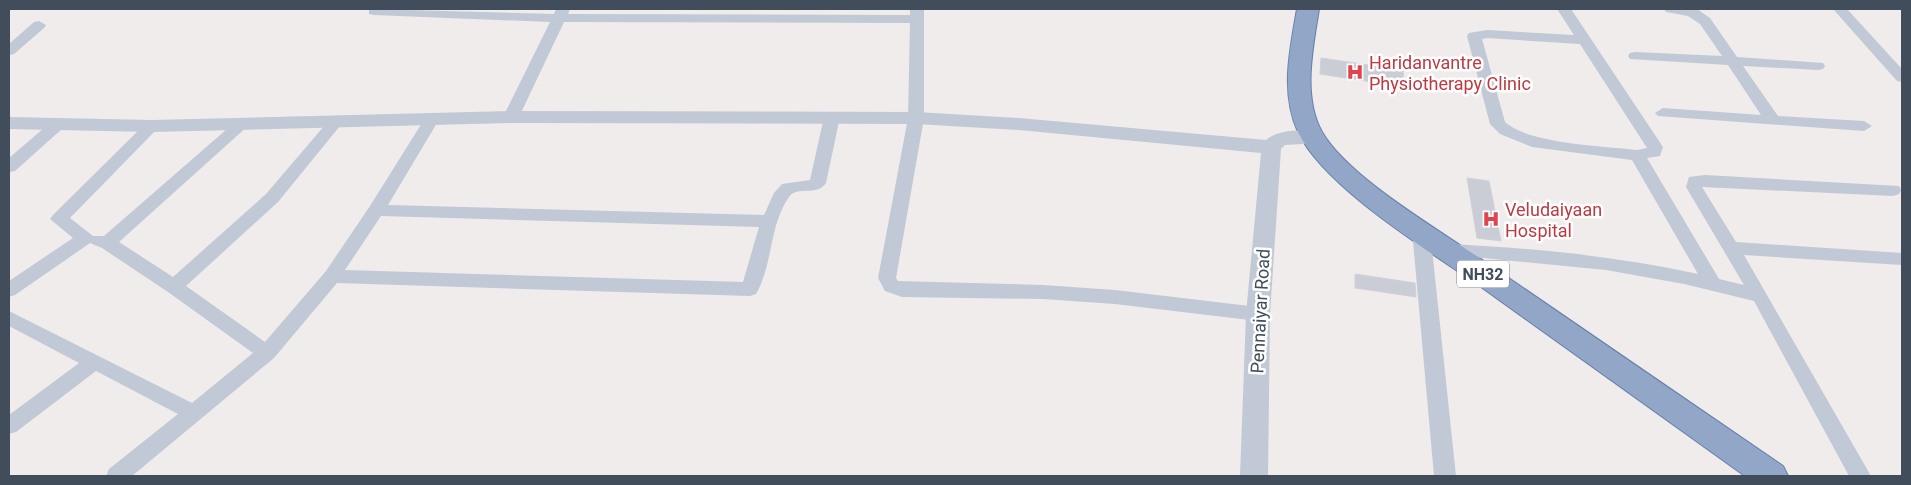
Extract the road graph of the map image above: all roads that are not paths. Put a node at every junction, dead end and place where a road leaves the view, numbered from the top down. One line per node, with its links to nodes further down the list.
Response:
1 (1308, 9): 27 (highway)
2 (1564, 9): 9 (street)
3 (1671, 9): 12 (street)
4 (1840, 9): 14 (street)
5 (374, 11): 6 (street)
6 (560, 13): 7 (street); 17 (street)
7 (916, 14): 19 (street)
8 (39, 25): 10 (street)
9 (1585, 40): 29 (street); 29 (street)
10 (9, 51)
11 (1635, 56): 12 (street)
12 (1733, 62): 13 (street); 20 (street)
13 (1818, 66)
14 (1902, 78)
15 (1663, 113): 20 (street)
16 (832, 116): 17 (street); 19 (street); 33 (street)
17 (511, 117): 18 (street)
18 (432, 118): 21 (street); 32 (street)
19 (916, 118): 28 (street); 45 (street)
20 (1773, 120): 26 (street)
21 (336, 121): 24 (street); 42 (street)
22 (9, 123): 23 (street)
23 (58, 125): 25 (street); 30 (street)
24 (241, 125): 25 (street); 36 (street)
25 (152, 126): 35 (street)
26 (1864, 126)
27 (1308, 127): 28 (street); 34 (highway, NH32)
28 (1275, 143): 45 (street, Pennaiyar Road)
29 (1637, 155): 41 (street)
30 (9, 167)
31 (1893, 190): 37 (street)
32 (376, 210): 33 (street); 40 (street)
33 (769, 221): 40 (street)
34 (1421, 230): 38 (highway, NH32); 53 (street)
35 (85, 238): 36 (street); 43 (street)
36 (107, 243): 42 (street)
37 (1732, 248): 39 (street); 44 (street)
38 (1450, 250): 41 (street); 54 (highway, NH32)
39 (1902, 259)
40 (332, 276): 47 (street)
41 (1712, 282): 44 (street)
42 (174, 287): 47 (street)
43 (9, 290)
44 (1760, 296): 55 (street)
45 (1258, 314): 52 (street, Pennaiyar Road)
46 (9, 318): 48 (street)
47 (267, 353): 49 (street)
48 (94, 362): 49 (street); 50 (street)
49 (194, 412): 51 (street)
50 (9, 426)
51 (117, 476)
52 (1254, 476)
53 (1445, 476)
54 (1771, 476)
55 (1860, 476)

